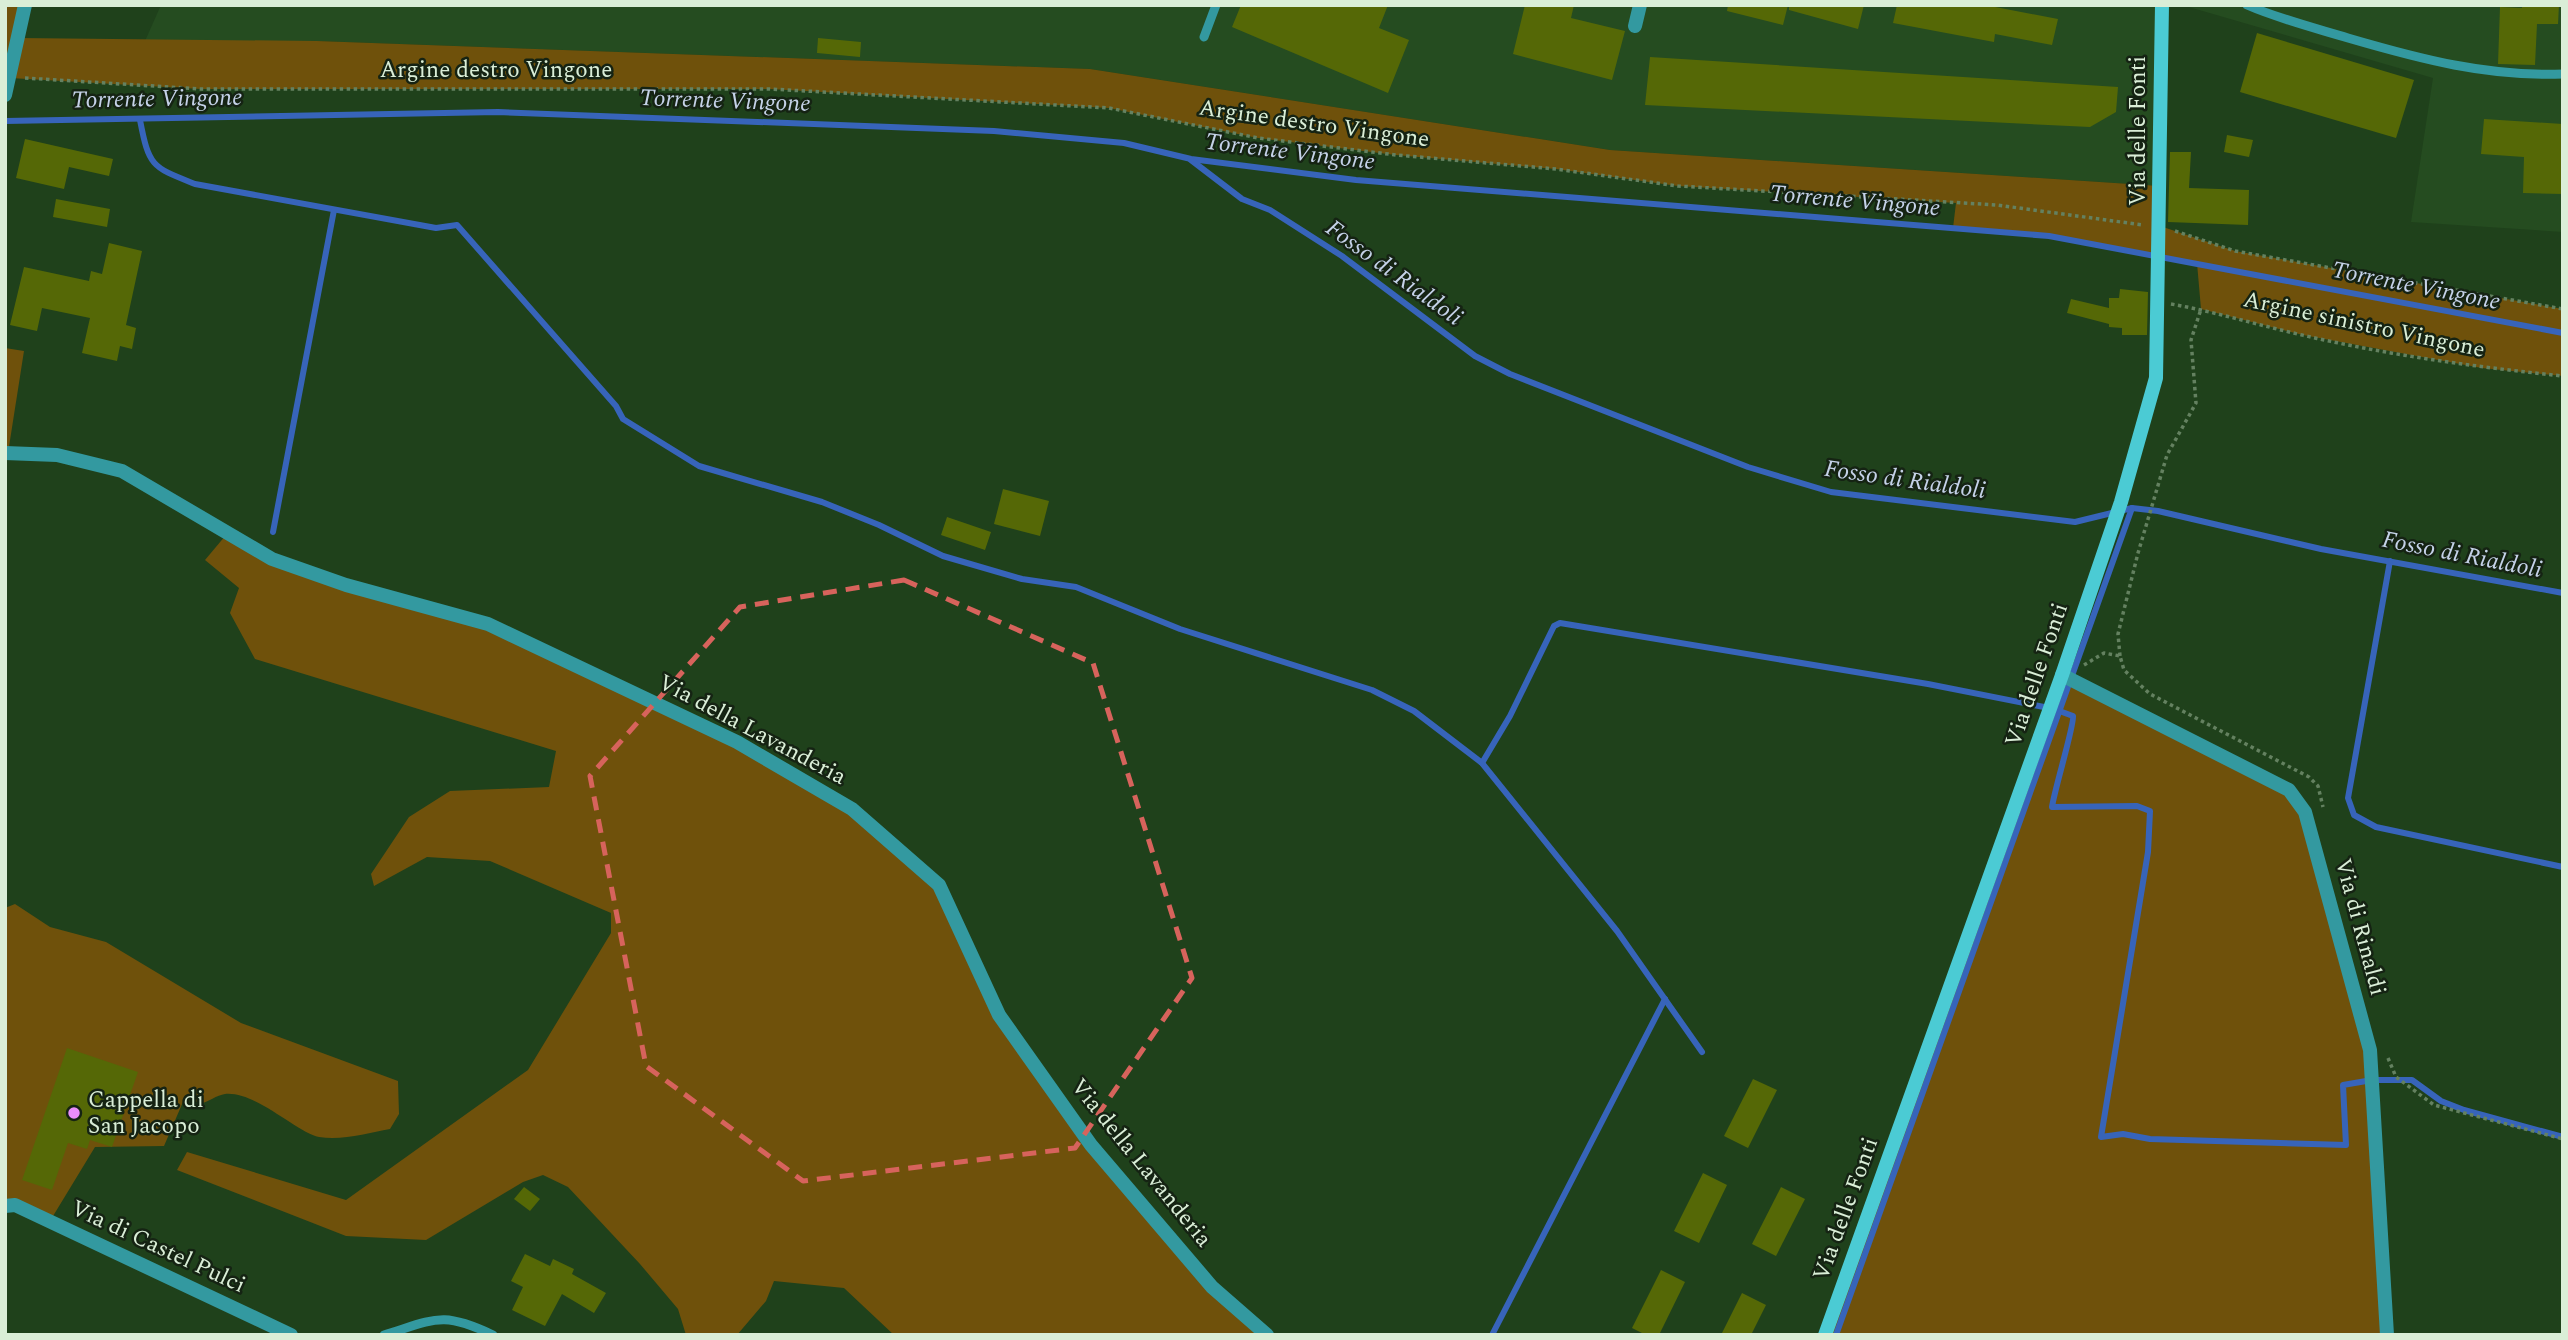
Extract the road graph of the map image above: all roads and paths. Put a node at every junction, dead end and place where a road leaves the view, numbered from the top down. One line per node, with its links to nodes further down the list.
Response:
1 (24, 5): 9 (street)
2 (1216, 5): 7 (lane)
3 (1640, 5): 6 (street)
4 (2162, 5): 10 (street, Via delle Fonti)
5 (2247, 5): 8 (lane)
6 (1635, 26)
7 (1204, 37)
8 (2563, 74)
9 (7, 87): 10 (path, Argine destro Vingone)
10 (2160, 231): 11 (street, Via delle Fonti); 13 (path, Argine destro Vingone)
11 (2159, 302): 12 (path, Argine sinistro Vingone); 17 (street, Via delle Fonti)
12 (2200, 309): 14 (path, Argine sinistro Vingone); 16 (path)
13 (2563, 309)
14 (2563, 376)
15 (5, 453): 22 (street, Via della Lavanderia)
16 (2120, 656)
17 (2062, 675): 23 (street, Via delle Fonti); 24 (street, Via di Rinaldi)
18 (5, 1206): 19 (street, Via di Castel Pulci)
19 (291, 1335)
20 (384, 1335): 21 (lane)
21 (493, 1335)
22 (1266, 1335)
23 (1825, 1335)
24 (2387, 1335)

